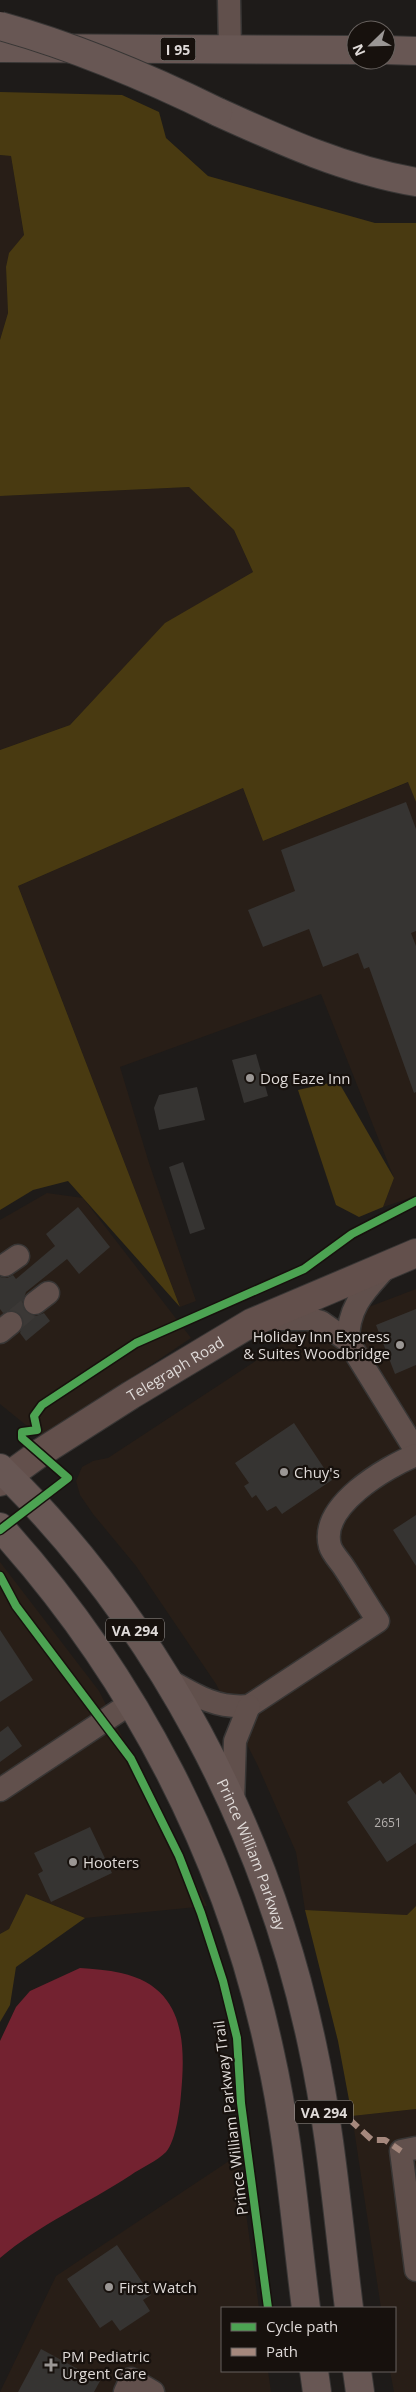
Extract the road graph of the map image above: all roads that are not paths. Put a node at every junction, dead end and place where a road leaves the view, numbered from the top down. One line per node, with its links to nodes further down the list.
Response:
1 (229, 0): 4 (lane)
2 (0, 26): 8 (highway, bridge)
3 (0, 48): 4 (highway, I 95)
4 (230, 49): 5 (highway, I 95)
5 (346, 50)
6 (396, 50): 7 (highway)
7 (416, 51)
8 (416, 182)
9 (416, 1253): 10 (main road, Telegraph Road)
10 (389, 1264): 11 (main road, Telegraph Road); 12 (lane)
11 (258, 1320): 12 (lane); 14 (main road, Telegraph Road)
12 (348, 1341): 13 (lane)
13 (416, 1453): 18 (lane)
14 (3, 1475): 16 (highway, Prince William Parkway / VA 294)
15 (0, 1527): 17 (highway, VA 294)
16 (167, 1679): 18 (lane); 20 (highway, Prince William Parkway / VA 294)
17 (132, 1703): 19 (lane); 23 (highway, VA 294)
18 (249, 1706): 20 (lane)
19 (0, 1790)
20 (233, 1803): 24 (highway, Prince William Parkway / VA 294)
21 (416, 2148): 22 (lane)
22 (416, 2270)
23 (306, 2307)
24 (349, 2307)
25 (314, 2372): 29 (highway)
26 (357, 2372): 30 (highway)
27 (125, 2392): 28 (lane)
28 (153, 2392)
29 (317, 2392)
30 (360, 2392)

